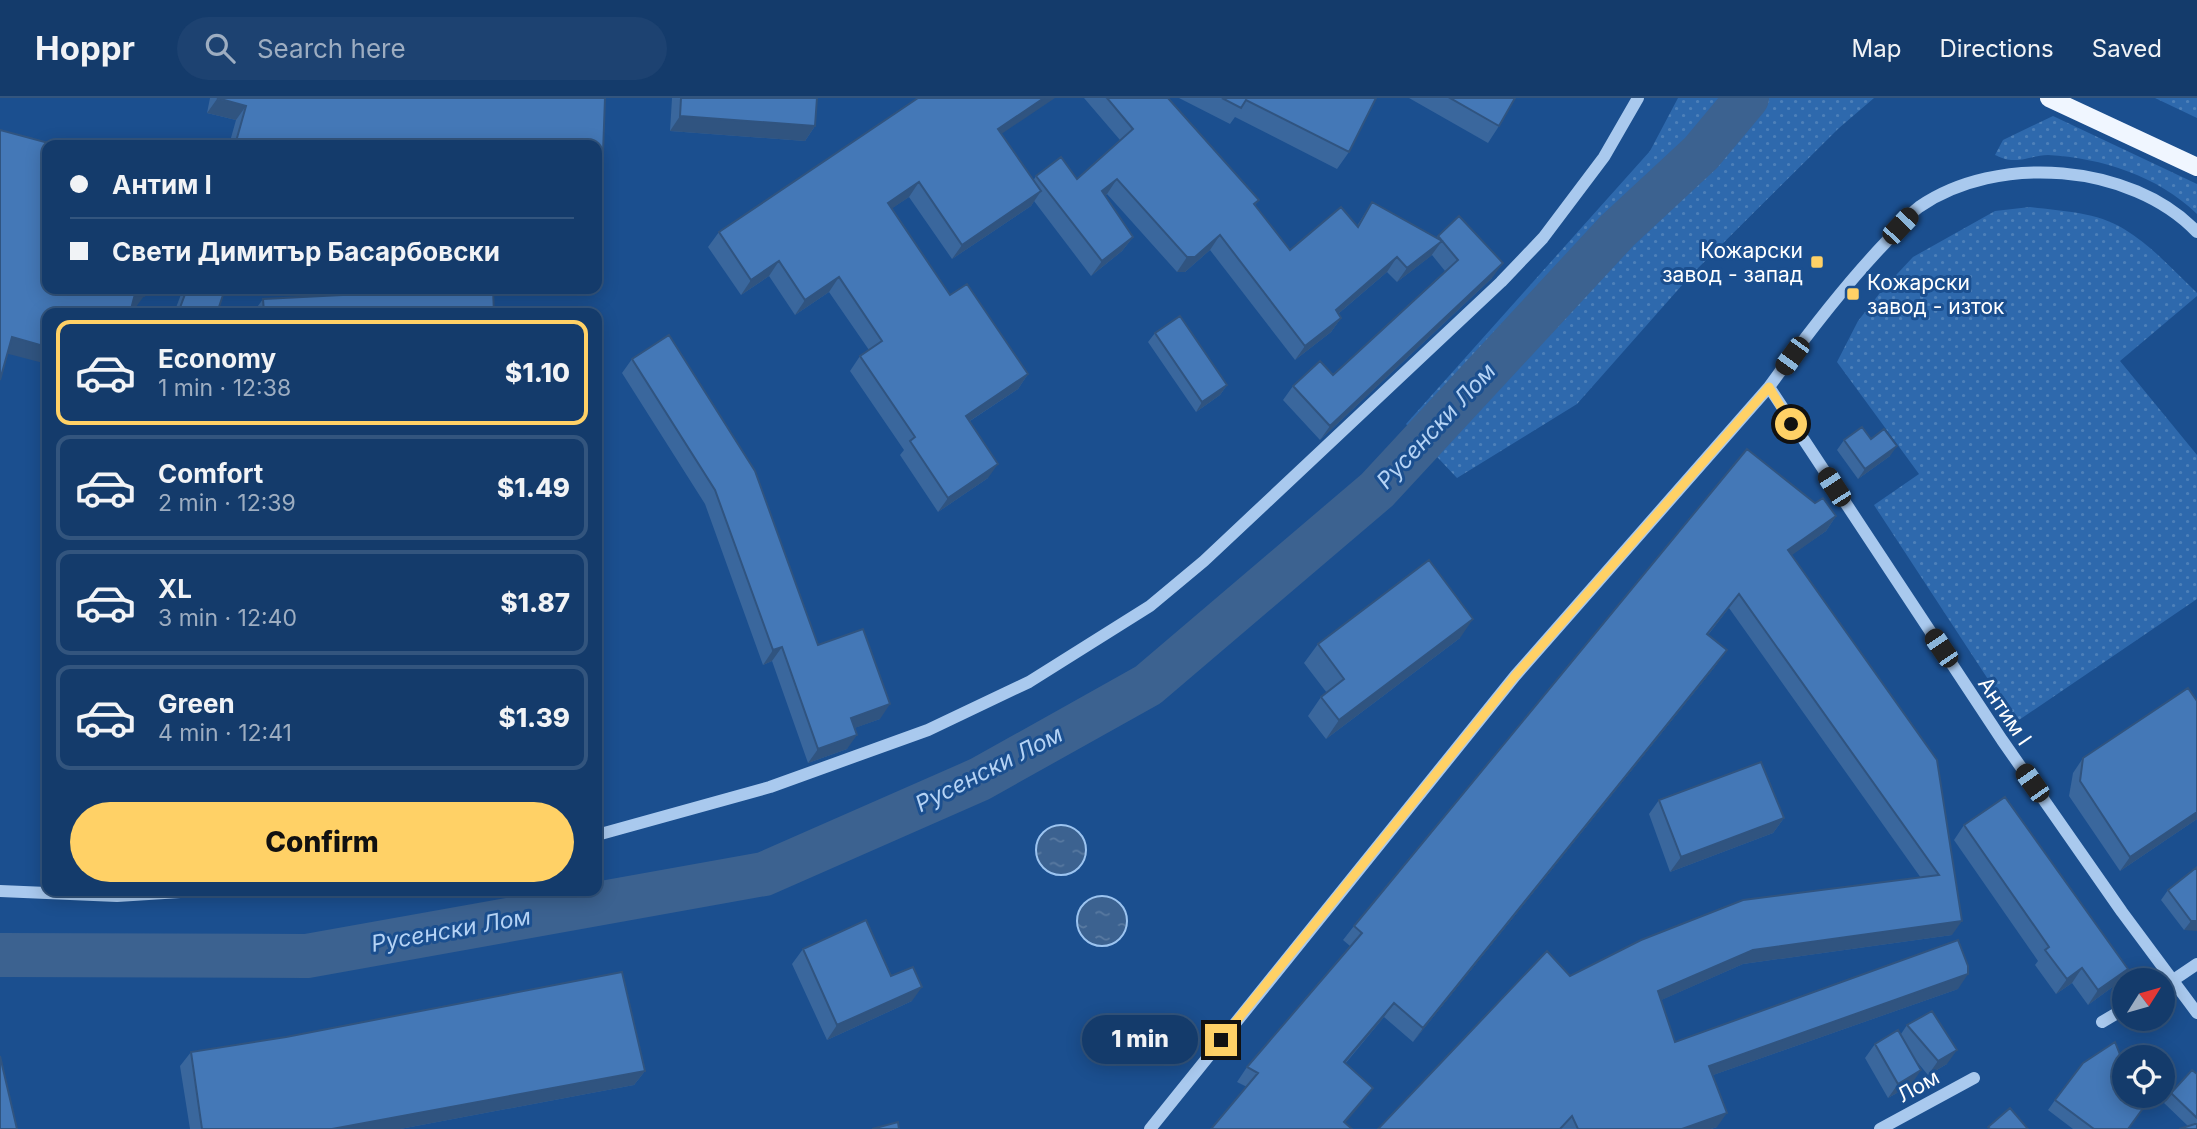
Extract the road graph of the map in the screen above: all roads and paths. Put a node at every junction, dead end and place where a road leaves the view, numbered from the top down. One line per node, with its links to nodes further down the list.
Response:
1 (1638, 98): 6 (street)
2 (2049, 98): 3 (main road)
3 (2197, 167)
4 (2197, 232): 5 (street)
5 (1769, 387): 10 (street, Антим I); 17 (street)
6 (602, 834)
7 (0, 891): 8 (street)
8 (42, 893)
9 (2197, 964): 11 (street)
10 (2158, 968)
11 (2175, 979)
12 (2175, 991): 13 (street, Антим I)
13 (2197, 1013)
14 (2112, 1016): 15 (street)
15 (2102, 1022)
16 (1974, 1078): 18 (street, Лом)
17 (1150, 1129)
18 (1880, 1129)

